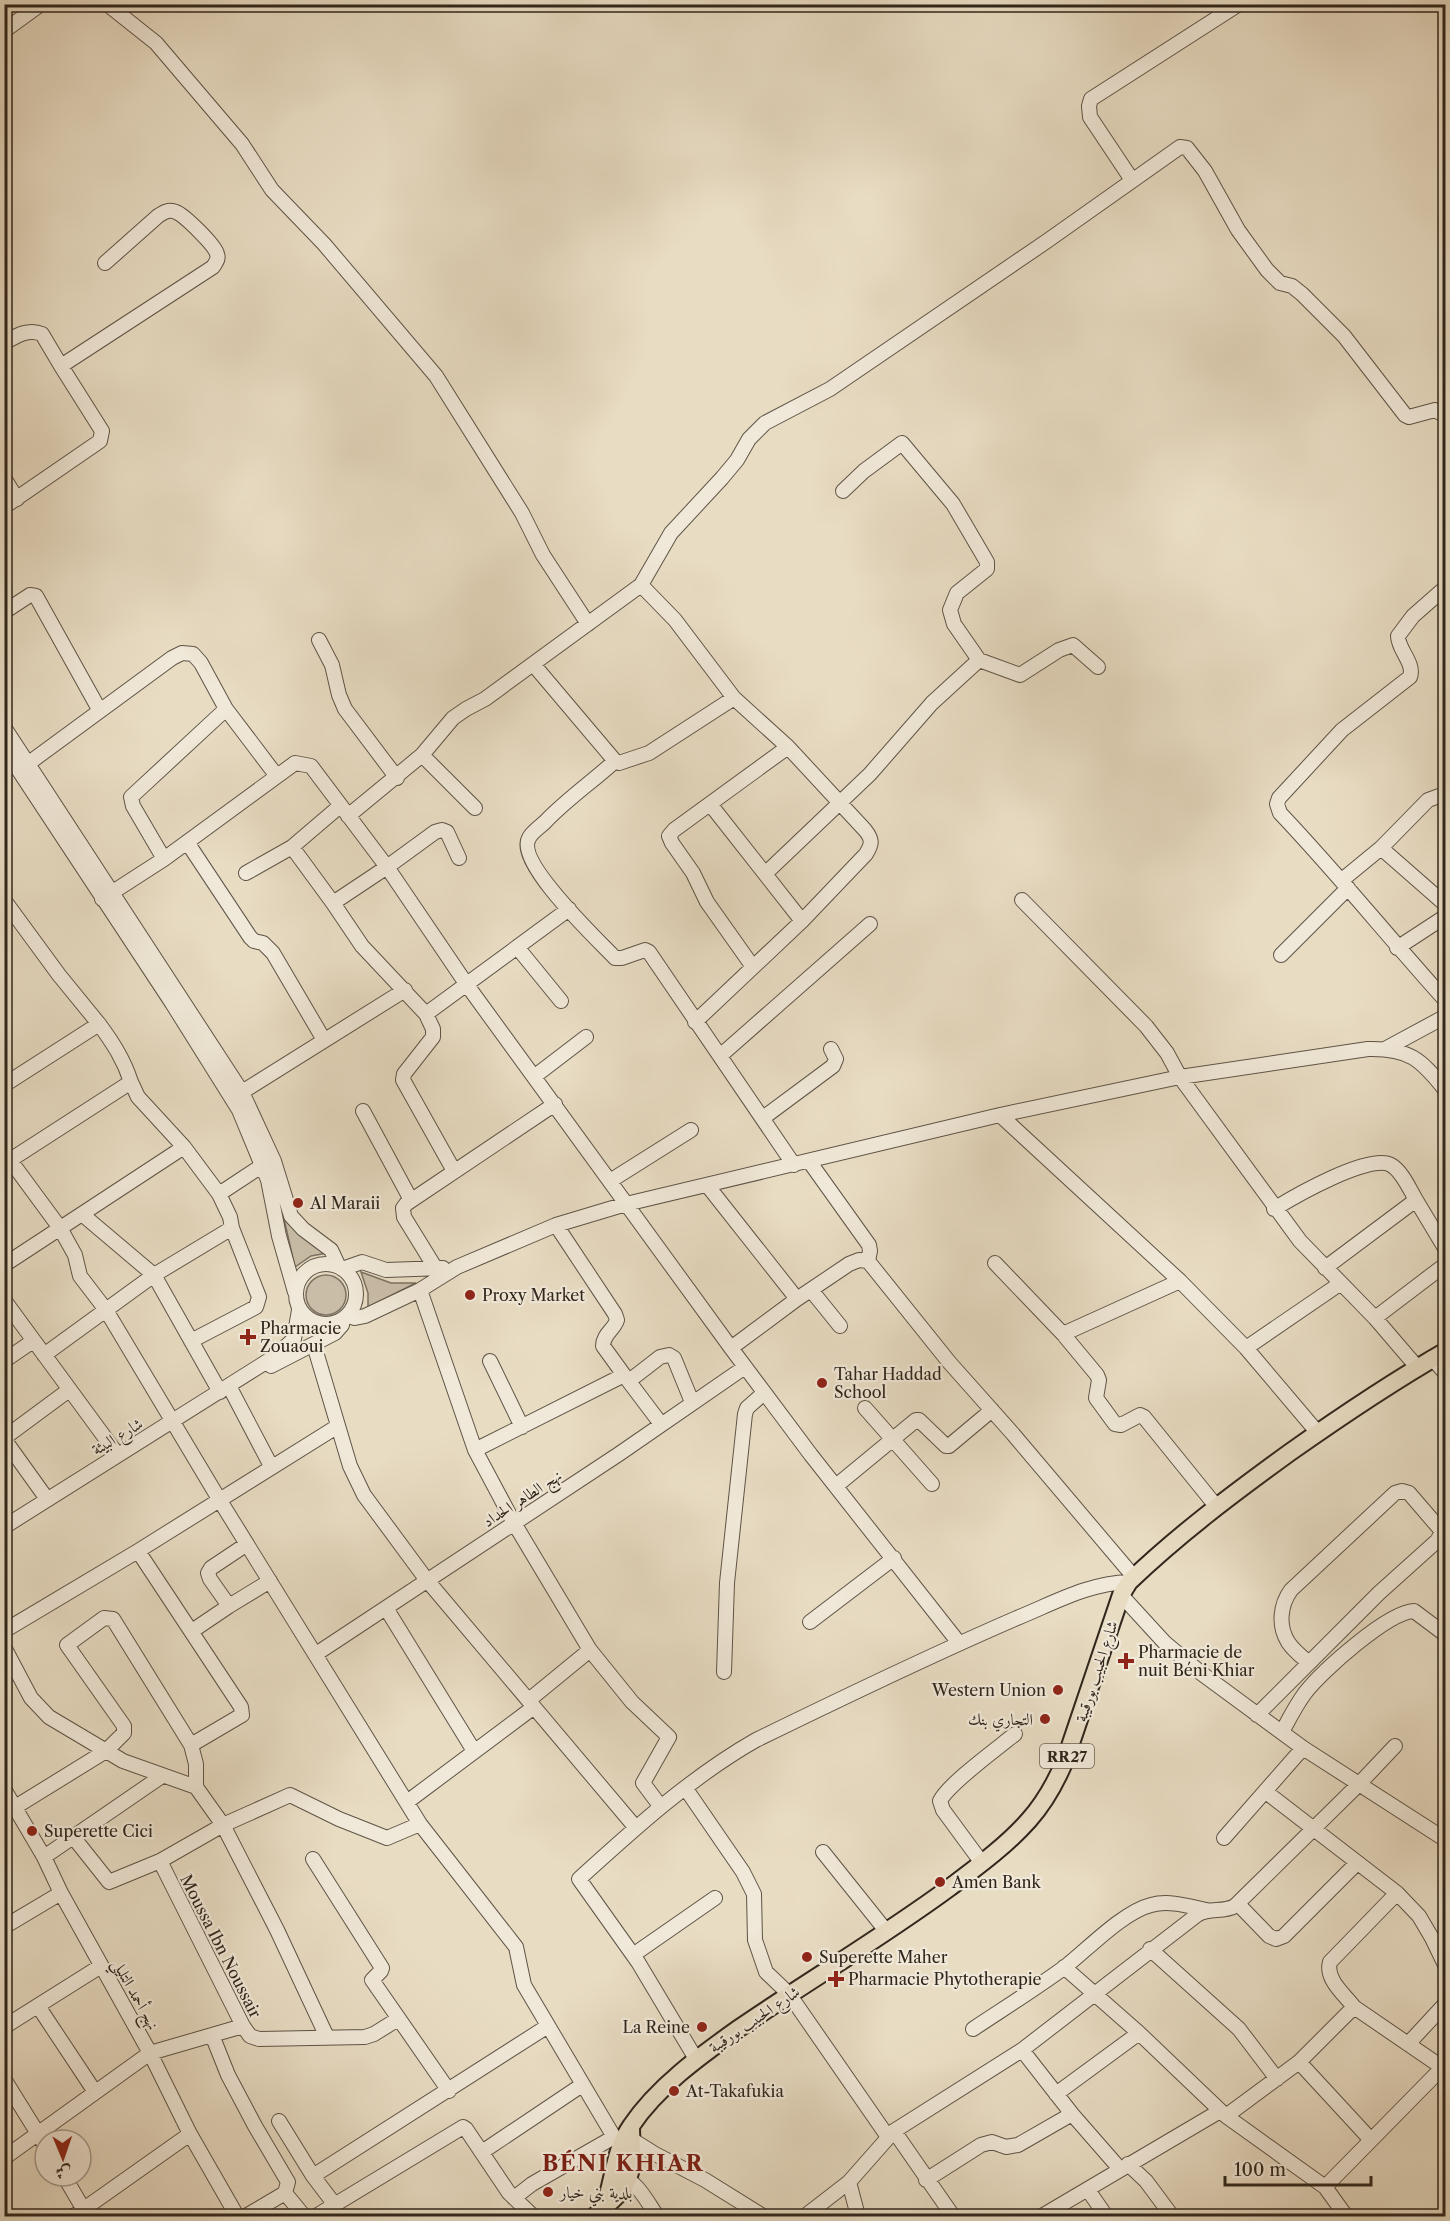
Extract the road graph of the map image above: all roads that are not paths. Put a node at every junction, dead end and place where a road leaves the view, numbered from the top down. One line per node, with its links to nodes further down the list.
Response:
1 (41, 4): 4 (street)
2 (107, 4): 17 (street)
3 (1239, 4): 5 (street)
4 (4, 29)
5 (1132, 180): 9 (street); 14 (street)
6 (105, 263): 8 (street)
7 (4, 343): 8 (street)
8 (61, 366): 12 (street)
9 (1446, 416)
10 (4, 478): 12 (street)
11 (843, 491): 19 (street)
12 (17, 499): 13 (street)
13 (4, 507)
14 (641, 585): 17 (street); 22 (street)
15 (1446, 587): 47 (street)
16 (4, 612): 24 (street)
17 (588, 624): 20 (street)
18 (319, 640): 32 (street)
19 (979, 660): 21 (street); 35 (street)
20 (533, 663): 28 (street); 29 (street)
21 (1098, 667)
22 (734, 698): 26 (street); 29 (street)
23 (226, 709): 24 (street); 31 (street); 43 (street)
24 (100, 711): 30 (street)
25 (4, 727): 30 (street)
26 (788, 747): 35 (street); 36 (street)
27 (4, 748): 48 (street)
28 (422, 755): 32 (street); 37 (street)
29 (615, 762): 54 (street)
30 (28, 763): 48 (street)
31 (276, 775): 38 (street); 39 (street)
32 (397, 778): 38 (street)
33 (1446, 787): 34 (street)
34 (1440, 798): 41 (street)
35 (840, 803): 46 (street); 56 (street)
36 (710, 804): 46 (street); 61 (street)
37 (475, 807)
38 (344, 811): 40 (street); 44 (street)
39 (187, 842): 43 (street); 71 (street)
40 (292, 847): 45 (street); 51 (street)
41 (1381, 848): 47 (street); 52 (street)
42 (459, 858): 44 (street)
43 (164, 859): 48 (street)
44 (387, 867): 51 (street); 62 (street)
45 (246, 873)
46 (766, 873): 56 (street)
47 (1345, 884): 59 (street); 60 (street)
48 (108, 895): 53 (street)
49 (4, 900): 69 (street)
50 (1022, 900): 76 (street)
51 (333, 903): 63 (street)
52 (1446, 905)
53 (117, 909): 80 (street); 89 (street)
54 (568, 909): 58 (street); 68 (street)
55 (1446, 916): 59 (street)
56 (802, 921): 61 (street)
57 (870, 924): 74 (street)
58 (518, 947): 62 (street); 65 (street)
59 (1397, 948): 64 (street)
60 (1281, 955)
61 (753, 967): 68 (street)
62 (467, 985): 66 (street); 75 (street)
63 (405, 990): 66 (street); 71 (street)
64 (1446, 1001)
65 (561, 1002)
66 (426, 1014): 91 (street)
67 (1446, 1016): 73 (street)
68 (695, 1022): 74 (street)
69 (99, 1024): 77 (street); 78 (street)
70 (586, 1037): 75 (street)
71 (324, 1040): 80 (street)
72 (831, 1049): 84 (street)
73 (1385, 1049): 76 (street); 79 (street)
74 (720, 1056): 84 (street)
75 (535, 1076): 81 (street)
76 (1180, 1077): 83 (street); 98 (street)
77 (131, 1082): 86 (street); 87 (street)
78 (4, 1085)
79 (1446, 1091)
80 (242, 1092): 109 (street)
81 (555, 1104): 91 (street); 92 (street)
82 (363, 1111): 95 (street)
83 (1000, 1114): 88 (street); 113 (street)
84 (763, 1119): 90 (street)
85 (691, 1131): 92 (street)
86 (184, 1147): 94 (street); 99 (street)
87 (6, 1159): 101 (street)
88 (809, 1161): 90 (street); 104 (street)
89 (263, 1165): 94 (street); 117 (street)
90 (794, 1165): 93 (street)
91 (454, 1171): 95 (street)
92 (610, 1181): 97 (street)
93 (707, 1185): 97 (street); 118 (street)
94 (219, 1194): 102 (street)
95 (411, 1200): 111 (street)
96 (1416, 1200): 98 (street); 103 (street); 110 (street)
97 (626, 1204): 100 (street); 129 (street)
98 (1274, 1209): 110 (street)
99 (83, 1215): 101 (street); 112 (street)
100 (556, 1225): 108 (street); 139 (street)
101 (60, 1228): 107 (street); 120 (street)
102 (232, 1228): 112 (street); 127 (street)
103 (1446, 1250)
104 (868, 1262): 116 (street); 145 (street)
105 (995, 1263): 125 (street)
106 (1446, 1264): 123 (street)
107 (4, 1265)
108 (457, 1267): 111 (street); 115 (street)
109 (340, 1268): 111 (street); 117 (street); 122 (street)
110 (1325, 1268): 114 (street)
111 (436, 1269)
112 (153, 1275): 120 (street); 127 (street)
113 (1180, 1281): 125 (street); 130 (street)
114 (1341, 1283): 123 (street); 130 (street)
115 (420, 1290): 122 (street); 153 (street)
116 (811, 1290): 118 (street); 124 (street)
117 (295, 1292): 121 (street)
118 (797, 1299): 129 (street)
119 (4, 1300): 126 (street)
120 (106, 1310): 132 (street); 146 (street)
121 (299, 1310): 122 (street); 137 (street)
122 (345, 1318): 128 (street)
123 (1375, 1318): 136 (street)
124 (840, 1326)
125 (1063, 1335): 160 (street)
126 (33, 1341): 132 (street); 133 (street)
127 (191, 1341): 140 (street)
128 (314, 1345): 137 (street); 148 (street)
129 (731, 1348): 135 (street)
130 (1246, 1348): 150 (street)
131 (1439, 1354): 136 (main road); 138 (street)
132 (44, 1355): 141 (street)
133 (4, 1361)
134 (490, 1361): 149 (street)
135 (745, 1367): 142 (street); 143 (street, نهج الطاهر الحداد)
136 (1417, 1367): 150 (main road)
137 (246, 1374): 140 (street, شارع البيئة)
138 (1446, 1374)
139 (627, 1378): 143 (street); 147 (street); 149 (street)
140 (224, 1389): 146 (street, شارع البيئة); 155 (street)
141 (69, 1390): 151 (street); 154 (street)
142 (764, 1393): 157 (street); 180 (street)
143 (692, 1402): 147 (street, نهج الطاهر الحداد)
144 (865, 1408): 152 (street)
145 (992, 1410): 152 (street); 168 (street)
146 (173, 1421): 154 (street, شارع البيئة); 159 (street)
147 (661, 1424): 161 (street, نهج الطاهر الحداد)
148 (338, 1426): 155 (street); 166 (street)
149 (522, 1427): 153 (street)
150 (1318, 1432): 160 (main road)
151 (4, 1439): 158 (street)
152 (892, 1440): 156 (street); 157 (street)
153 (476, 1450): 161 (street)
154 (117, 1455): 158 (street, شارع البيئة)
155 (272, 1466): 159 (street)
156 (932, 1484)
157 (836, 1486): 165 (street)
158 (47, 1498): 162 (street, شارع البيئة)
159 (219, 1499): 163 (street); 164 (street)
160 (1216, 1506): 168 (main road)
161 (514, 1523): 166 (street, نهج الطاهر الحداد); 177 (street)
162 (4, 1527)
163 (247, 1544): 167 (street); 169 (street)
164 (138, 1551): 172 (street); 173 (street)
165 (894, 1558): 171 (street); 175 (street)
166 (426, 1579): 170 (street, نهج الطاهر الحداد); 181 (street)
167 (270, 1581): 169 (street); 178 (street)
168 (1128, 1585): 175 (street); 182 (street); 210 (main road, شارع الحبيب بورقيبة / RR27)
169 (229, 1606): 173 (street)
170 (386, 1608): 178 (street, نهج الطاهر الحداد); 189 (street)
171 (810, 1622)
172 (4, 1631)
173 (192, 1631): 185 (street)
174 (1446, 1635): 183 (street)
175 (959, 1643): 194 (street)
176 (4, 1647): 188 (street)
177 (590, 1650): 181 (street); 197 (street)
178 (316, 1654): 196 (street)
179 (1309, 1663): 179 (street); 182 (street)
180 (724, 1672)
181 (532, 1703): 189 (street); 202 (street)
182 (1257, 1714): 183 (street)
183 (1281, 1732): 187 (street)
184 (1015, 1734): 210 (street)
185 (191, 1745): 188 (street); 192 (street)
186 (1395, 1746): 191 (street)
187 (1302, 1748): 191 (street); 195 (street)
188 (106, 1751): 190 (street); 198 (street)
189 (474, 1751): 196 (street)
190 (162, 1776): 192 (street); 203 (street)
191 (1360, 1783): 201 (street); 205 (street)
192 (196, 1787): 200 (street)
193 (4, 1789): 198 (street, نهج أحمد التليلي)
194 (686, 1789): 197 (street); 224 (street)
195 (1266, 1792): 201 (street); 204 (street)
196 (407, 1803): 199 (street)
197 (661, 1807): 202 (street)
198 (10, 1811): 207 (street, نهج أحمد التليلي)
199 (420, 1824): 200 (street); 231 (street)
200 (223, 1825): 209 (street); 236 (street)
201 (1314, 1827): 211 (street); 215 (street)
202 (636, 1828): 220 (street)
203 (74, 1838): 207 (street); 209 (street)
204 (1224, 1838)
205 (1446, 1840)
206 (823, 1852): 218 (street)
207 (44, 1857): 212 (street, نهج أحمد التليلي)
208 (313, 1860): 229 (street)
209 (160, 1861): 230 (street, Moussa Ibn Noussair)
210 (982, 1863): 218 (main road, شارع الحبيب بورقيبة / RR27)
211 (1357, 1863): 213 (street); 215 (street)
212 (61, 1893): 217 (street); 221 (street, نهج أحمد التليلي)
213 (1397, 1893): 223 (street); 228 (street)
214 (715, 1898): 220 (street)
215 (1238, 1904): 216 (street)
216 (1206, 1910): 219 (street); 222 (street)
217 (4, 1927)
218 (887, 1932): 224 (main road, شارع الحبيب بورقيبة / RR27)
219 (1150, 1949): 225 (street); 244 (street)
220 (633, 1955): 240 (street)
221 (101, 1966): 227 (street); 239 (street, نهج أحمد التليلي)
222 (1064, 1967): 225 (street); 233 (street)
223 (1446, 1967)
224 (789, 1994): 240 (main road, شارع الحبيب بورقيبة / RR27); 256 (street)
225 (1093, 1994): 234 (street); 238 (street)
226 (1446, 2003): 237 (street)
227 (38, 2006): 232 (street); 247 (street)
228 (1354, 2007): 237 (street); 241 (street)
229 (398, 2019): 236 (street, Moussa Ibn Noussair); 246 (street)
230 (243, 2026): 235 (street); 236 (street, Moussa Ibn Noussair)
231 (548, 2026): 245 (street); 246 (street)
232 (4, 2027)
233 (972, 2029)
234 (1139, 2033): 248 (street); 251 (street)
235 (213, 2035): 239 (street); 270 (street)
236 (327, 2037)
237 (1408, 2044): 242 (street)
238 (1022, 2050): 248 (street); 256 (street)
239 (150, 2053): 247 (street); 255 (street, نهج أحمد التليلي)
240 (696, 2059): 257 (main road, شارع الحبيب بورقيبة / RR27)
241 (1299, 2062): 244 (street); 258 (street)
242 (1444, 2069): 258 (street)
243 (4, 2079): 249 (street)
244 (1277, 2079): 251 (street)
245 (582, 2085): 257 (street); 260 (street)
246 (449, 2091): 263 (street)
247 (95, 2092): 254 (street)
248 (1056, 2094): 250 (street)
249 (9, 2095): 253 (street)
250 (1072, 2114): 262 (street); 265 (street)
251 (1223, 2114): 262 (street); 267 (street)
252 (279, 2121): 263 (street)
253 (34, 2128)
254 (54, 2128)
255 (190, 2134): 274 (street); 275 (street, نهج أحمد التليلي)
256 (891, 2134): 265 (street); 266 (street)
257 (626, 2139): 264 (main road); 271 (street); 281 (street)
258 (1371, 2140): 267 (street)
259 (33, 2144): 261 (street)
260 (482, 2152): 271 (street); 272 (street)
261 (4, 2158)
262 (1124, 2167): 269 (street); 287 (street)
263 (313, 2176): 272 (street)
264 (621, 2176): 273 (main road); 280 (street)
265 (926, 2180): 284 (street)
266 (849, 2182): 282 (street); 283 (street)
267 (1325, 2187): 288 (street)
268 (69, 2188): 274 (street)
269 (1088, 2190): 285 (street); 286 (street)
270 (285, 2193): 276 (street); 277 (street)
271 (514, 2198): 279 (street)
272 (335, 2205): 278 (street)
273 (599, 2212)
274 (79, 2213)
275 (237, 2217)
276 (246, 2217)
277 (304, 2217)
278 (316, 2217)
279 (533, 2217)
280 (657, 2217)
281 (763, 2217)
282 (805, 2217)
283 (858, 2217)
284 (953, 2217)
285 (1042, 2217)
286 (1106, 2217)
287 (1172, 2217)
288 (1346, 2217)

